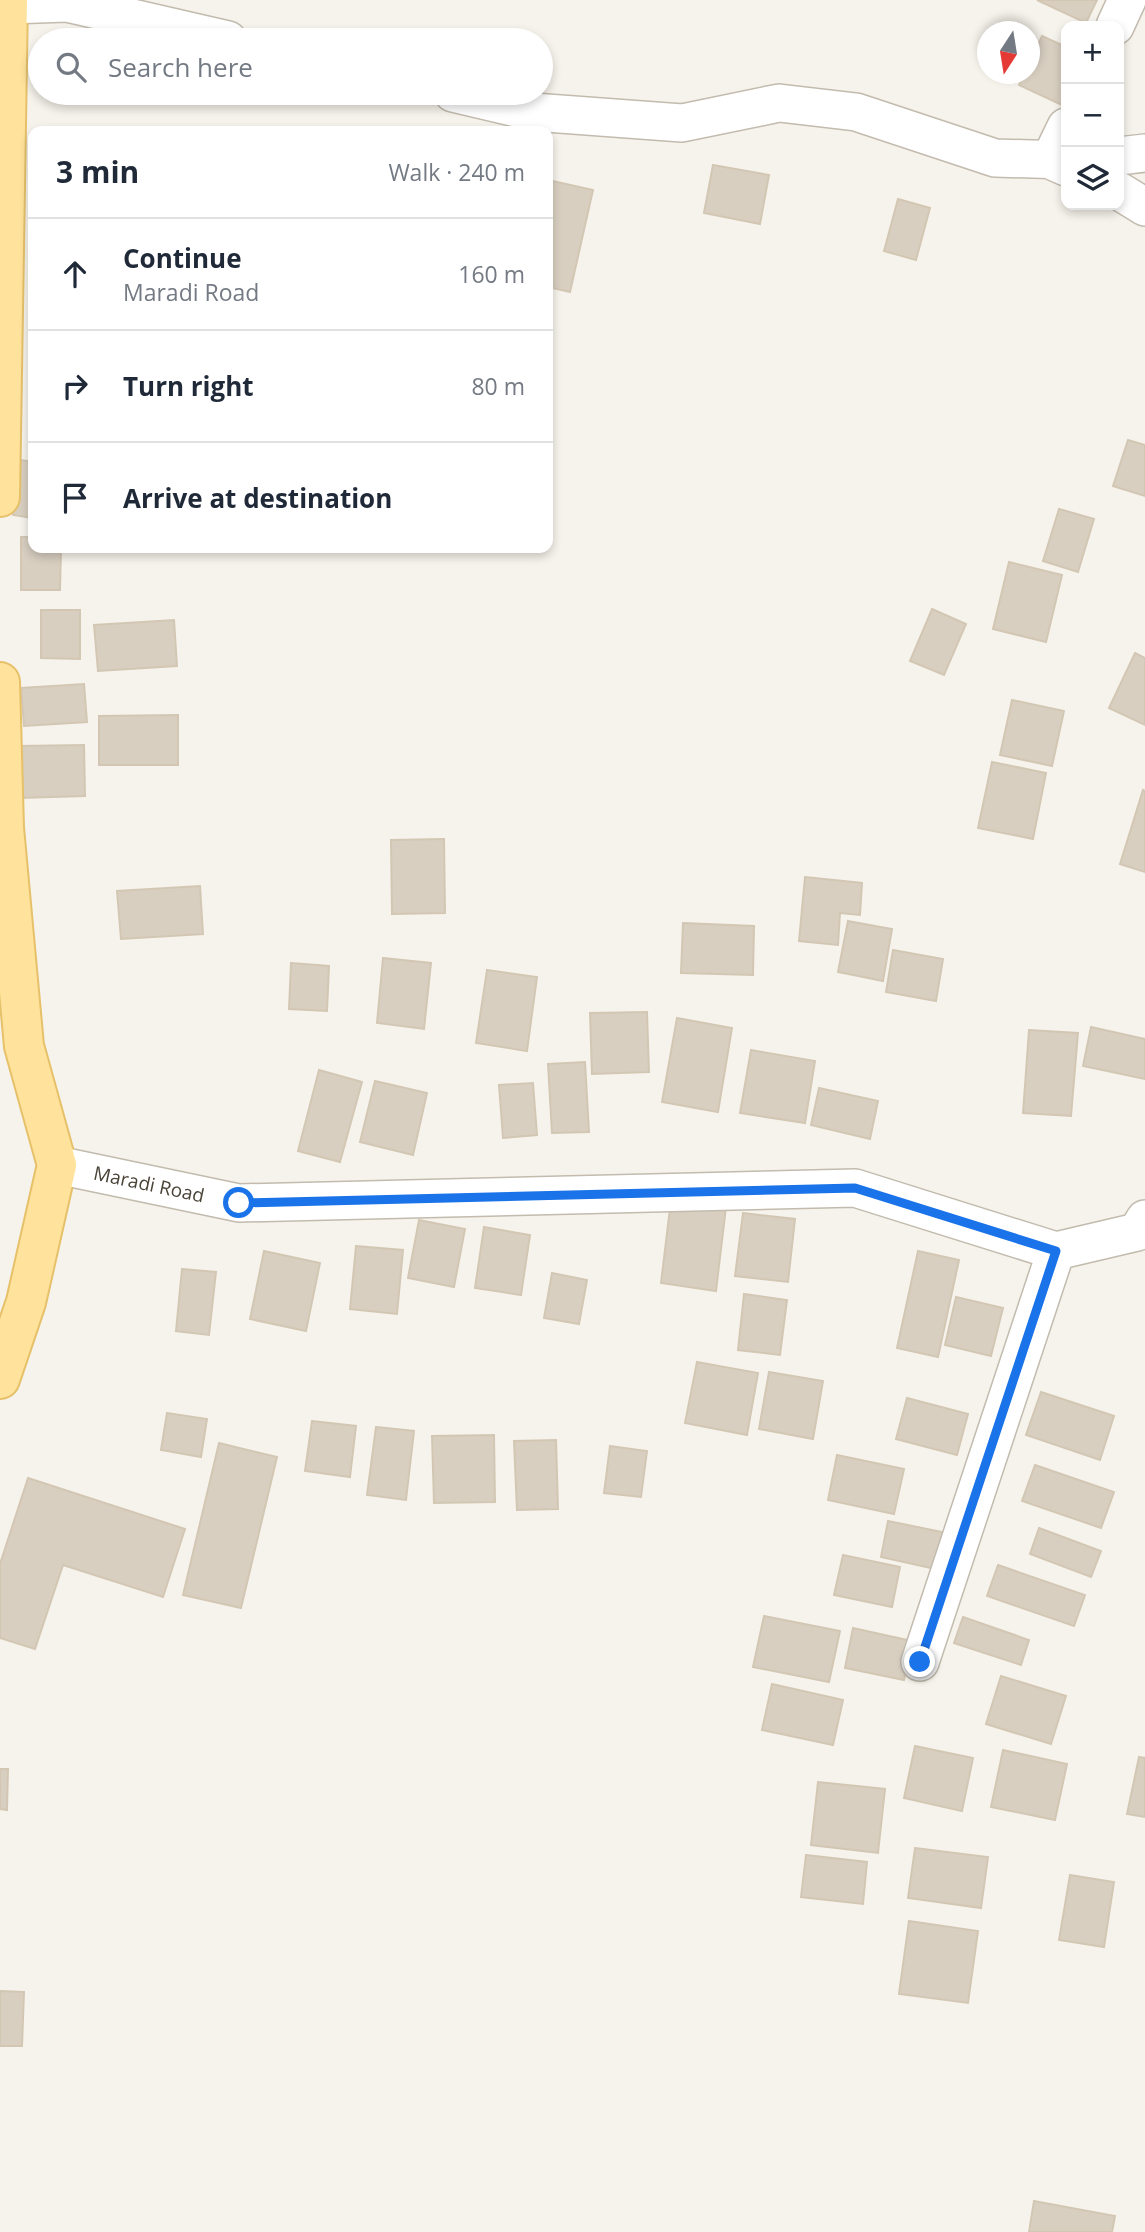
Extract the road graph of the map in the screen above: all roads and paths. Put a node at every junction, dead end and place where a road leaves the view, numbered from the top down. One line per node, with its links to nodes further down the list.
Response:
1 (1127, 0): 3 (street)
2 (9, 2): 4 (street); 11 (main road)
3 (1117, 21)
4 (176, 28)
5 (504, 105): 8 (street)
6 (1145, 153): 7 (street)
7 (1124, 155)
8 (1061, 162)
9 (1124, 194): 10 (street)
10 (1145, 206)
11 (0, 497)
12 (0, 682): 13 (main road)
13 (57, 1165): 15 (street, Maradi Road); 16 (main road)
14 (1145, 1219): 15 (street)
15 (1056, 1251): 17 (street)
16 (0, 1380)
17 (920, 1662)

